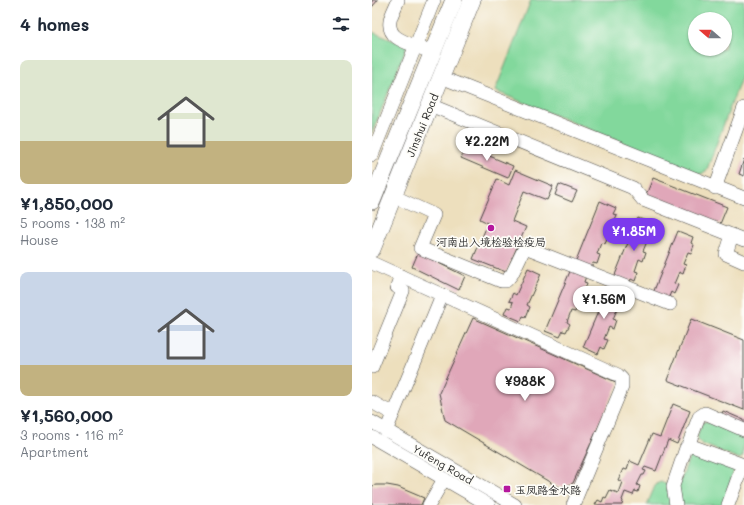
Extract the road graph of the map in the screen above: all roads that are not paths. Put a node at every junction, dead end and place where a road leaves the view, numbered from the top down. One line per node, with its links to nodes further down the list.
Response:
1 (398, 0): 5 (street)
2 (434, 0): 5 (street)
3 (454, 0): 6 (main road, Jinshui Road)
4 (472, 0): 7 (main road, Jinshui Road)
5 (415, 46): 6 (street); 10 (street)
6 (432, 53): 14 (main road, Jinshui Road)
7 (441, 77): 8 (main road, Jinshui Road); 11 (street)
8 (430, 105): 12 (main road, Jinshui Road); 15 (street)
9 (744, 108): 11 (street)
10 (372, 155)
11 (715, 188): 13 (street)
12 (393, 196): 16 (main road, Jinshui Road); 21 (street)
13 (744, 198)
14 (372, 201)
15 (738, 237): 17 (street)
16 (372, 249)
17 (744, 262)
18 (372, 263): 19 (street)
19 (401, 276): 20 (street); 22 (street)
20 (442, 295): 24 (street); 35 (street)
21 (670, 304)
22 (372, 367)
23 (372, 402): 24 (street)
24 (393, 414): 26 (street)
25 (372, 422): 26 (street, Yufeng Road)
26 (386, 430): 34 (street, Yufeng Road)
27 (744, 430): 29 (street)
28 (372, 437): 31 (street, Yufeng Road)
29 (688, 446): 30 (street); 36 (street)
30 (743, 462): 37 (street)
31 (444, 479): 32 (street); 33 (street, Yufeng Road)
32 (429, 505)
33 (489, 505)
34 (515, 505)
35 (573, 505)
36 (676, 505)
37 (728, 505)

